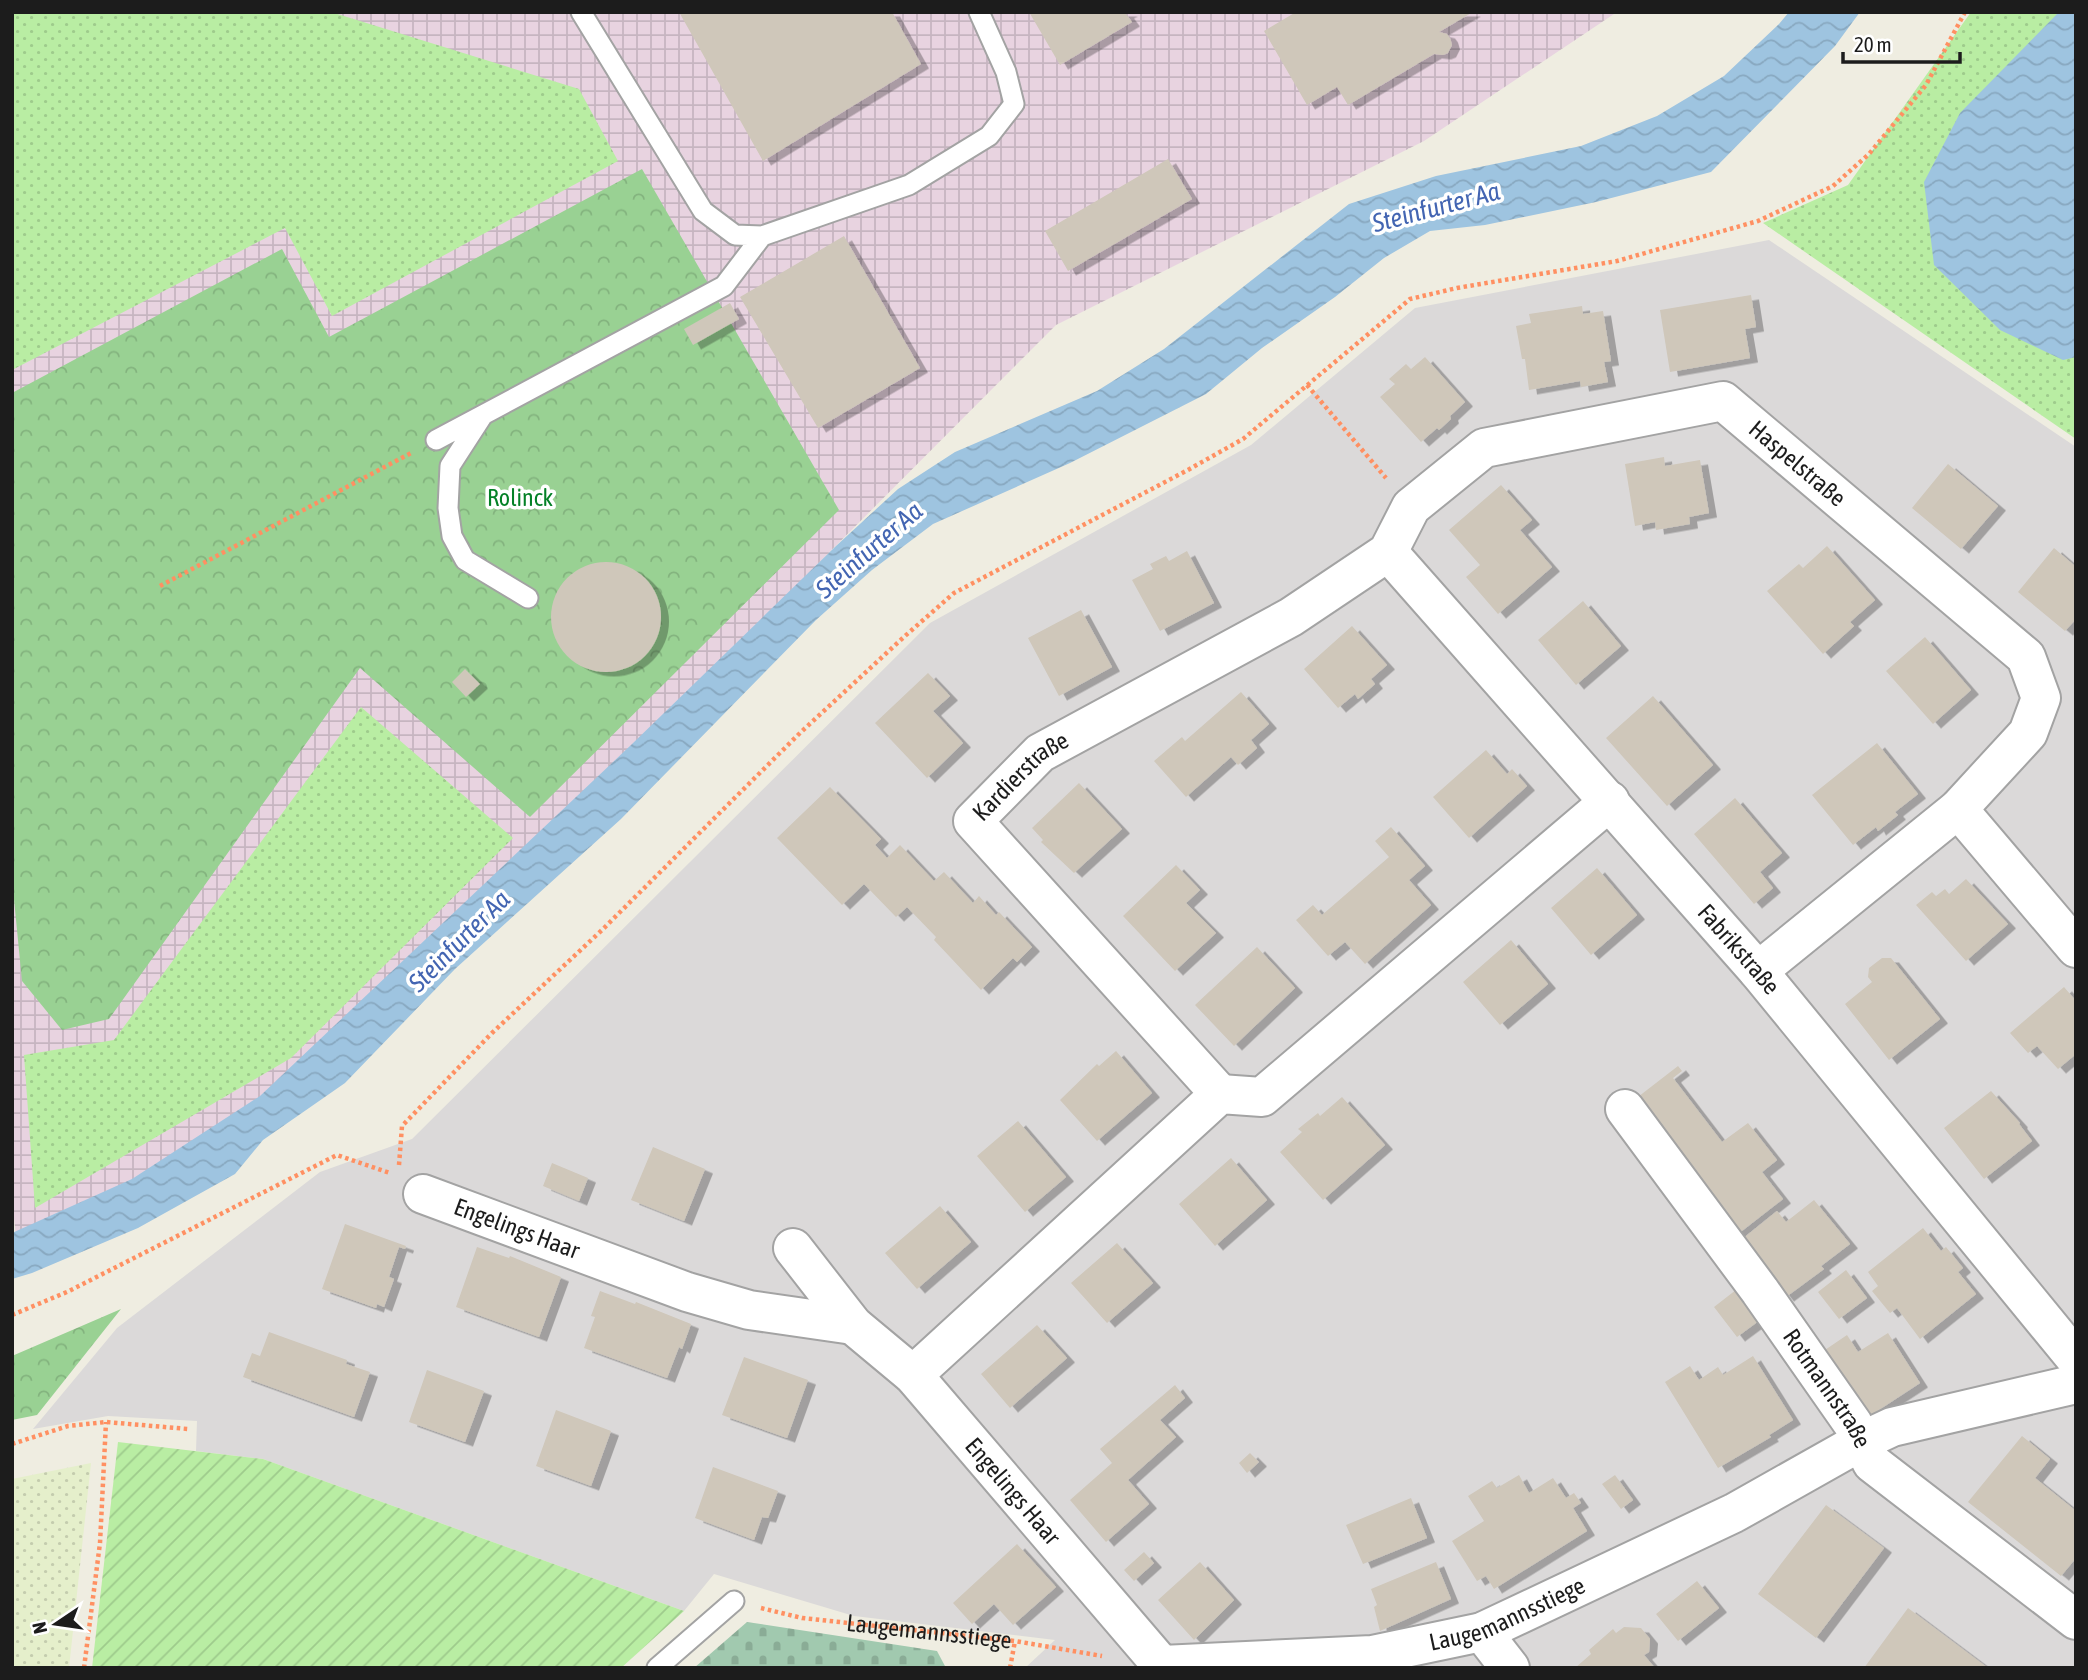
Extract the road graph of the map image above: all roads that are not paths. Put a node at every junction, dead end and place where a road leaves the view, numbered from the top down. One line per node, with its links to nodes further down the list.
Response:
1 (581, 12): 3 (lane)
2 (979, 12): 3 (lane)
3 (762, 236): 4 (lane)
4 (483, 414): 5 (lane); 7 (lane)
5 (436, 440)
6 (1388, 552): 8 (street, Fabrikstraße); 9 (street, Haspelstraße); 12 (street, Kardierstraße)
7 (528, 597)
8 (1610, 802): 11 (street, Fabrikstraße); 12 (street)
9 (1958, 809): 10 (street); 11 (street, Haspelstraße)
10 (2076, 948)
11 (1758, 971): 17 (street, Fabrikstraße)
12 (1220, 1094): 18 (street)
13 (1625, 1110): 20 (street, Rotmannstraße)
14 (424, 1194): 16 (street, Engelings Haar)
15 (793, 1248): 16 (street, Engelings Haar)
16 (853, 1325): 18 (street, Engelings Haar)
17 (2076, 1359)
18 (913, 1375): 24 (street, Engelings Haar)
19 (2076, 1384): 20 (street, Laugemannsstiege)
20 (1860, 1442): 22 (street, Rotmannstraße); 23 (street, Laugemannsstiege)
21 (734, 1601): 25 (lane)
22 (2076, 1620)
23 (1482, 1632): 24 (street, Laugemannsstiege); 26 (street)
24 (1163, 1667)
25 (657, 1668)
26 (1510, 1668)

